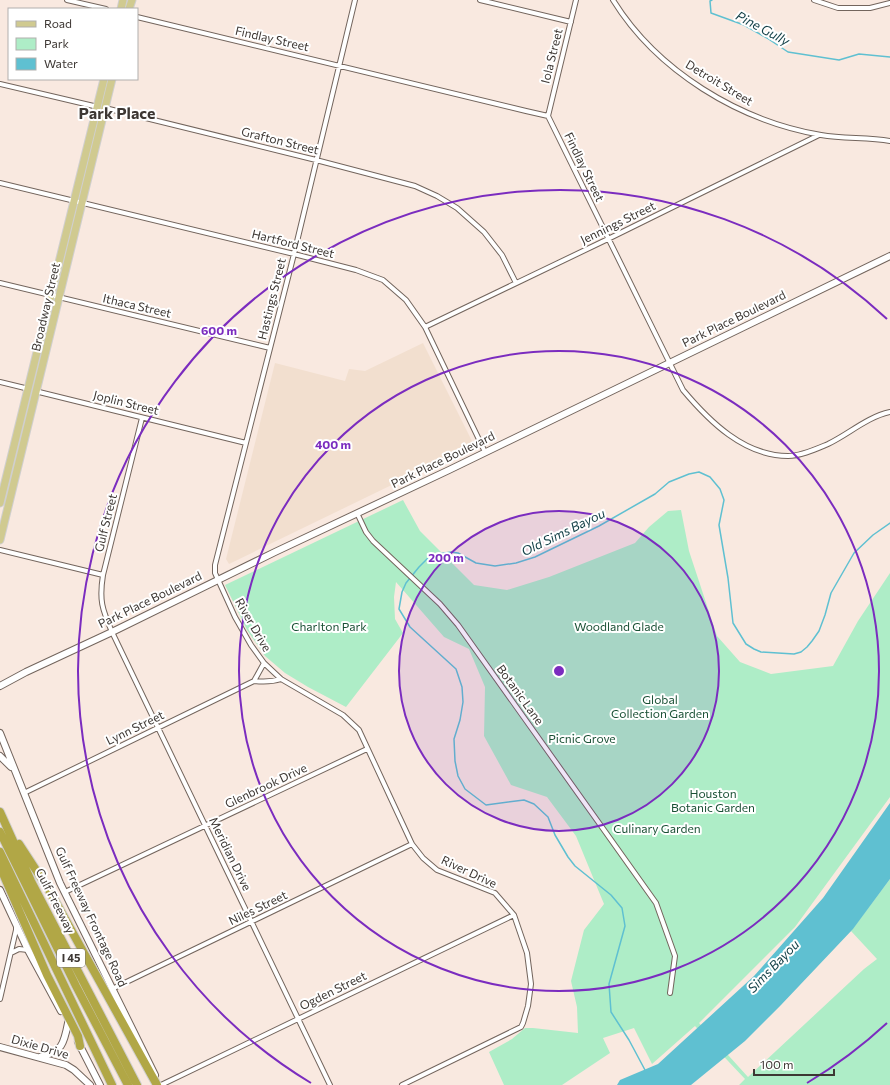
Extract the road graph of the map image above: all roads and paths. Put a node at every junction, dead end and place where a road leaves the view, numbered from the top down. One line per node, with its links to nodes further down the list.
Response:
1 (67, 0): 8 (street)
2 (355, 0): 11 (street, Hastings Street)
3 (480, 0): 10 (street)
4 (576, 0): 10 (street, Iola Street)
5 (613, 0): 18 (street, Detroit Street)
6 (814, 0): 7 (street)
7 (890, 3)
8 (102, 8)
9 (138, 17): 11 (street, Findlay Street)
10 (571, 22): 17 (street, Iola Street)
11 (340, 65): 17 (street, Findlay Street); 20 (street, Hastings Street)
12 (104, 80): 15 (main road, Broadway Street)
13 (112, 80): 16 (main road, Broadway Street)
14 (0, 84): 15 (street, Grafton Street)
15 (97, 107): 16 (street, Grafton Street); 22 (main road, Broadway Street)
16 (105, 109): 20 (street, Grafton Street); 23 (main road, Broadway Street)
17 (548, 116): 24 (street, Findlay Street)
18 (819, 135): 19 (street, Detroit Street); 24 (street, Jennings Street)
19 (890, 141)
20 (316, 160): 25 (street, Hastings Street); 28 (street, Grafton Street)
21 (0, 183): 22 (street, Hartford Street)
22 (73, 201): 23 (street, Hartford Street); 29 (main road, Broadway Street)
23 (82, 203): 25 (street, Hartford Street); 30 (main road, Broadway Street)
24 (608, 239): 28 (street, Jennings Street); 33 (street, Findlay Street)
25 (294, 254): 31 (street, Hartford Street); 32 (street, Hastings Street)
26 (890, 256): 33 (street, Park Place Boulevard)
27 (0, 283): 29 (street, Ithaca Street)
28 (516, 283): 31 (street, Jennings Street)
29 (50, 296): 30 (street, Ithaca Street); 35 (main road, Broadway Street)
30 (59, 298): 32 (street, Ithaca Street); 36 (main road, Broadway Street)
31 (425, 327): 40 (street, Hartford Street)
32 (270, 348): 39 (street, Hastings Street)
33 (669, 362): 37 (street, Findlay Street); 40 (street, Park Place Boulevard)
34 (0, 382): 35 (street, Joplin Street)
35 (28, 389): 36 (street, Joplin Street); 41 (main road, Broadway Street)
36 (37, 391): 38 (street, Joplin Street); 42 (main road, Broadway Street)
37 (890, 412)
38 (142, 418): 39 (street, Joplin Street); 47 (street, Gulf Street)
39 (246, 443): 48 (street, Hastings Street)
40 (485, 452): 44 (street, Park Place Boulevard)
41 (3, 489): 42 (main road); 43 (main road, Broadway Street)
42 (12, 491): 45 (main road, Broadway Street)
43 (0, 503)
44 (357, 513): 48 (street, Park Place Boulevard); 75 (street, Botanic Lane)
45 (0, 540)
46 (0, 550): 47 (street)
47 (103, 575): 49 (street, Gulf Street)
48 (218, 579): 49 (street, Park Place Boulevard); 50 (street, River Drive)
49 (112, 632): 53 (street, Park Place Boulevard); 54 (street, Meridian Drive)
50 (264, 663): 51 (street, River Drive); 52 (street)
51 (281, 678): 52 (street, Lynn Street); 56 (street, River Drive)
52 (254, 681): 54 (street, Lynn Street)
53 (1, 684)
54 (159, 727): 59 (street, Lynn Street); 61 (street, Meridian Drive)
55 (0, 733): 58 (street, Gulf Freeway Frontage Road)
56 (367, 749): 61 (street, Glenbrook Drive); 63 (street, River Drive)
57 (0, 756): 58 (street)
58 (15, 771): 59 (street, Gulf Freeway Frontage Road)
59 (24, 793): 67 (street, Gulf Freeway Frontage Road)
60 (0, 812): 62 (highway, Gulf Freeway / I 45)
61 (206, 825): 67 (street, Glenbrook Drive); 70 (street, Meridian Drive)
62 (4, 830): 85 (highway, Gulf Freeway / I 45); 86 (highway, Gulf Freeway / I 45); 87 (highway)
63 (412, 844): 69 (street, River Drive); 70 (street, Niles Street)
64 (0, 852): 84 (highway, I 45)
65 (0, 857): 79 (highway)
66 (0, 890): 68 (street)
67 (65, 892): 74 (street, Gulf Freeway Frontage Road)
68 (4, 904): 71 (street)
69 (514, 915): 77 (street, Ogden Street); 89 (street, River Drive)
70 (252, 922): 74 (street, Niles Street); 77 (street, Meridian Drive)
71 (16, 925): 72 (street); 73 (street)
72 (28, 950): 73 (street); 78 (street)
73 (11, 953): 76 (street)
74 (112, 989): 87 (street, Gulf Freeway Frontage Road)
75 (670, 993)
76 (0, 999)
77 (299, 1018): 87 (street, Ogden Street); 88 (street, Meridian Drive)
78 (68, 1023): 79 (street); 81 (street)
79 (80, 1046): 83 (street)
80 (0, 1047): 81 (street, Dixie Drive)
81 (40, 1057): 82 (street, Dixie Drive)
82 (90, 1085)
83 (100, 1085)
84 (112, 1085)
85 (128, 1085)
86 (136, 1085)
87 (160, 1085)
88 (330, 1085)
89 (402, 1085)

